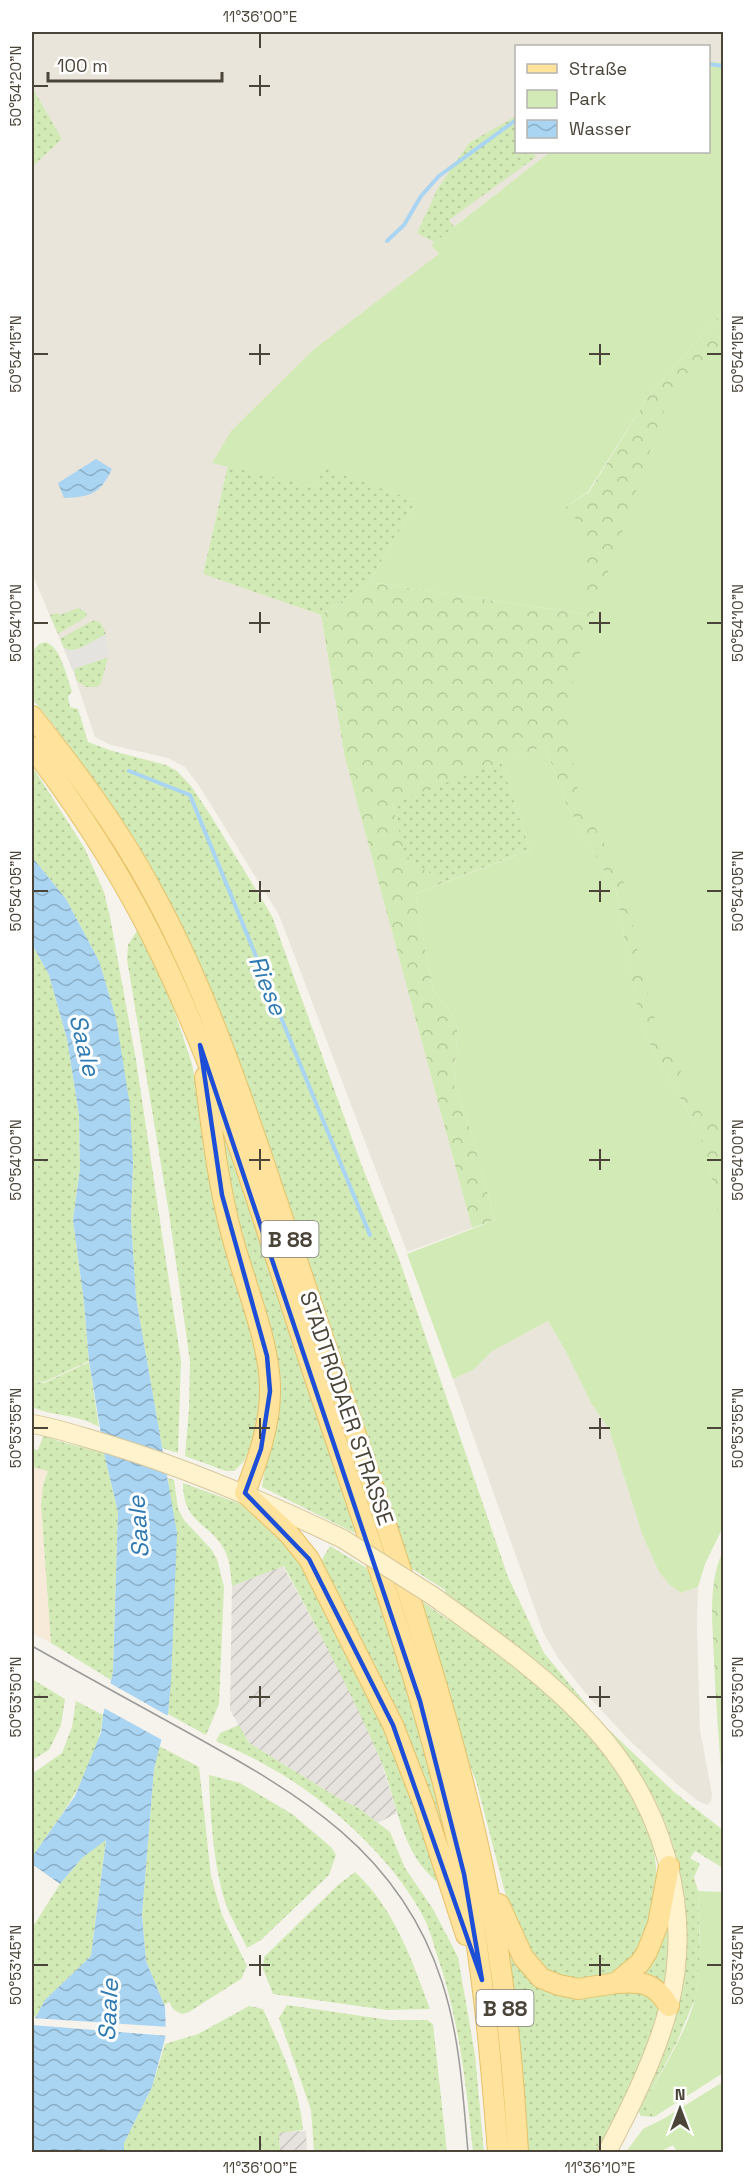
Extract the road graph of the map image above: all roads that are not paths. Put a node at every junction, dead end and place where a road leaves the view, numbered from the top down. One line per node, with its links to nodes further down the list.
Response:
1 (32, 716): 6 (main road, STADTRODAER STRASSE / B 88)
2 (32, 747): 3 (main road, STADTRODAER STRASSE / B 88)
3 (200, 1045): 5 (main road); 8 (main road, STADTRODAER STRASSE / B 88)
4 (32, 1424): 5 (main road)
5 (245, 1493): 7 (main road, bridge); 8 (main road)
6 (483, 1865): 9 (main road); 12 (main road, STADTRODAER STRASSE / B 88)
7 (669, 1866): 9 (main road); 10 (main road)
8 (482, 1980): 11 (main road, STADTRODAER STRASSE / B 88)
9 (616, 1983): 10 (main road)
10 (669, 2006): 13 (main road)
11 (498, 2152)
12 (518, 2152)
13 (607, 2152)

